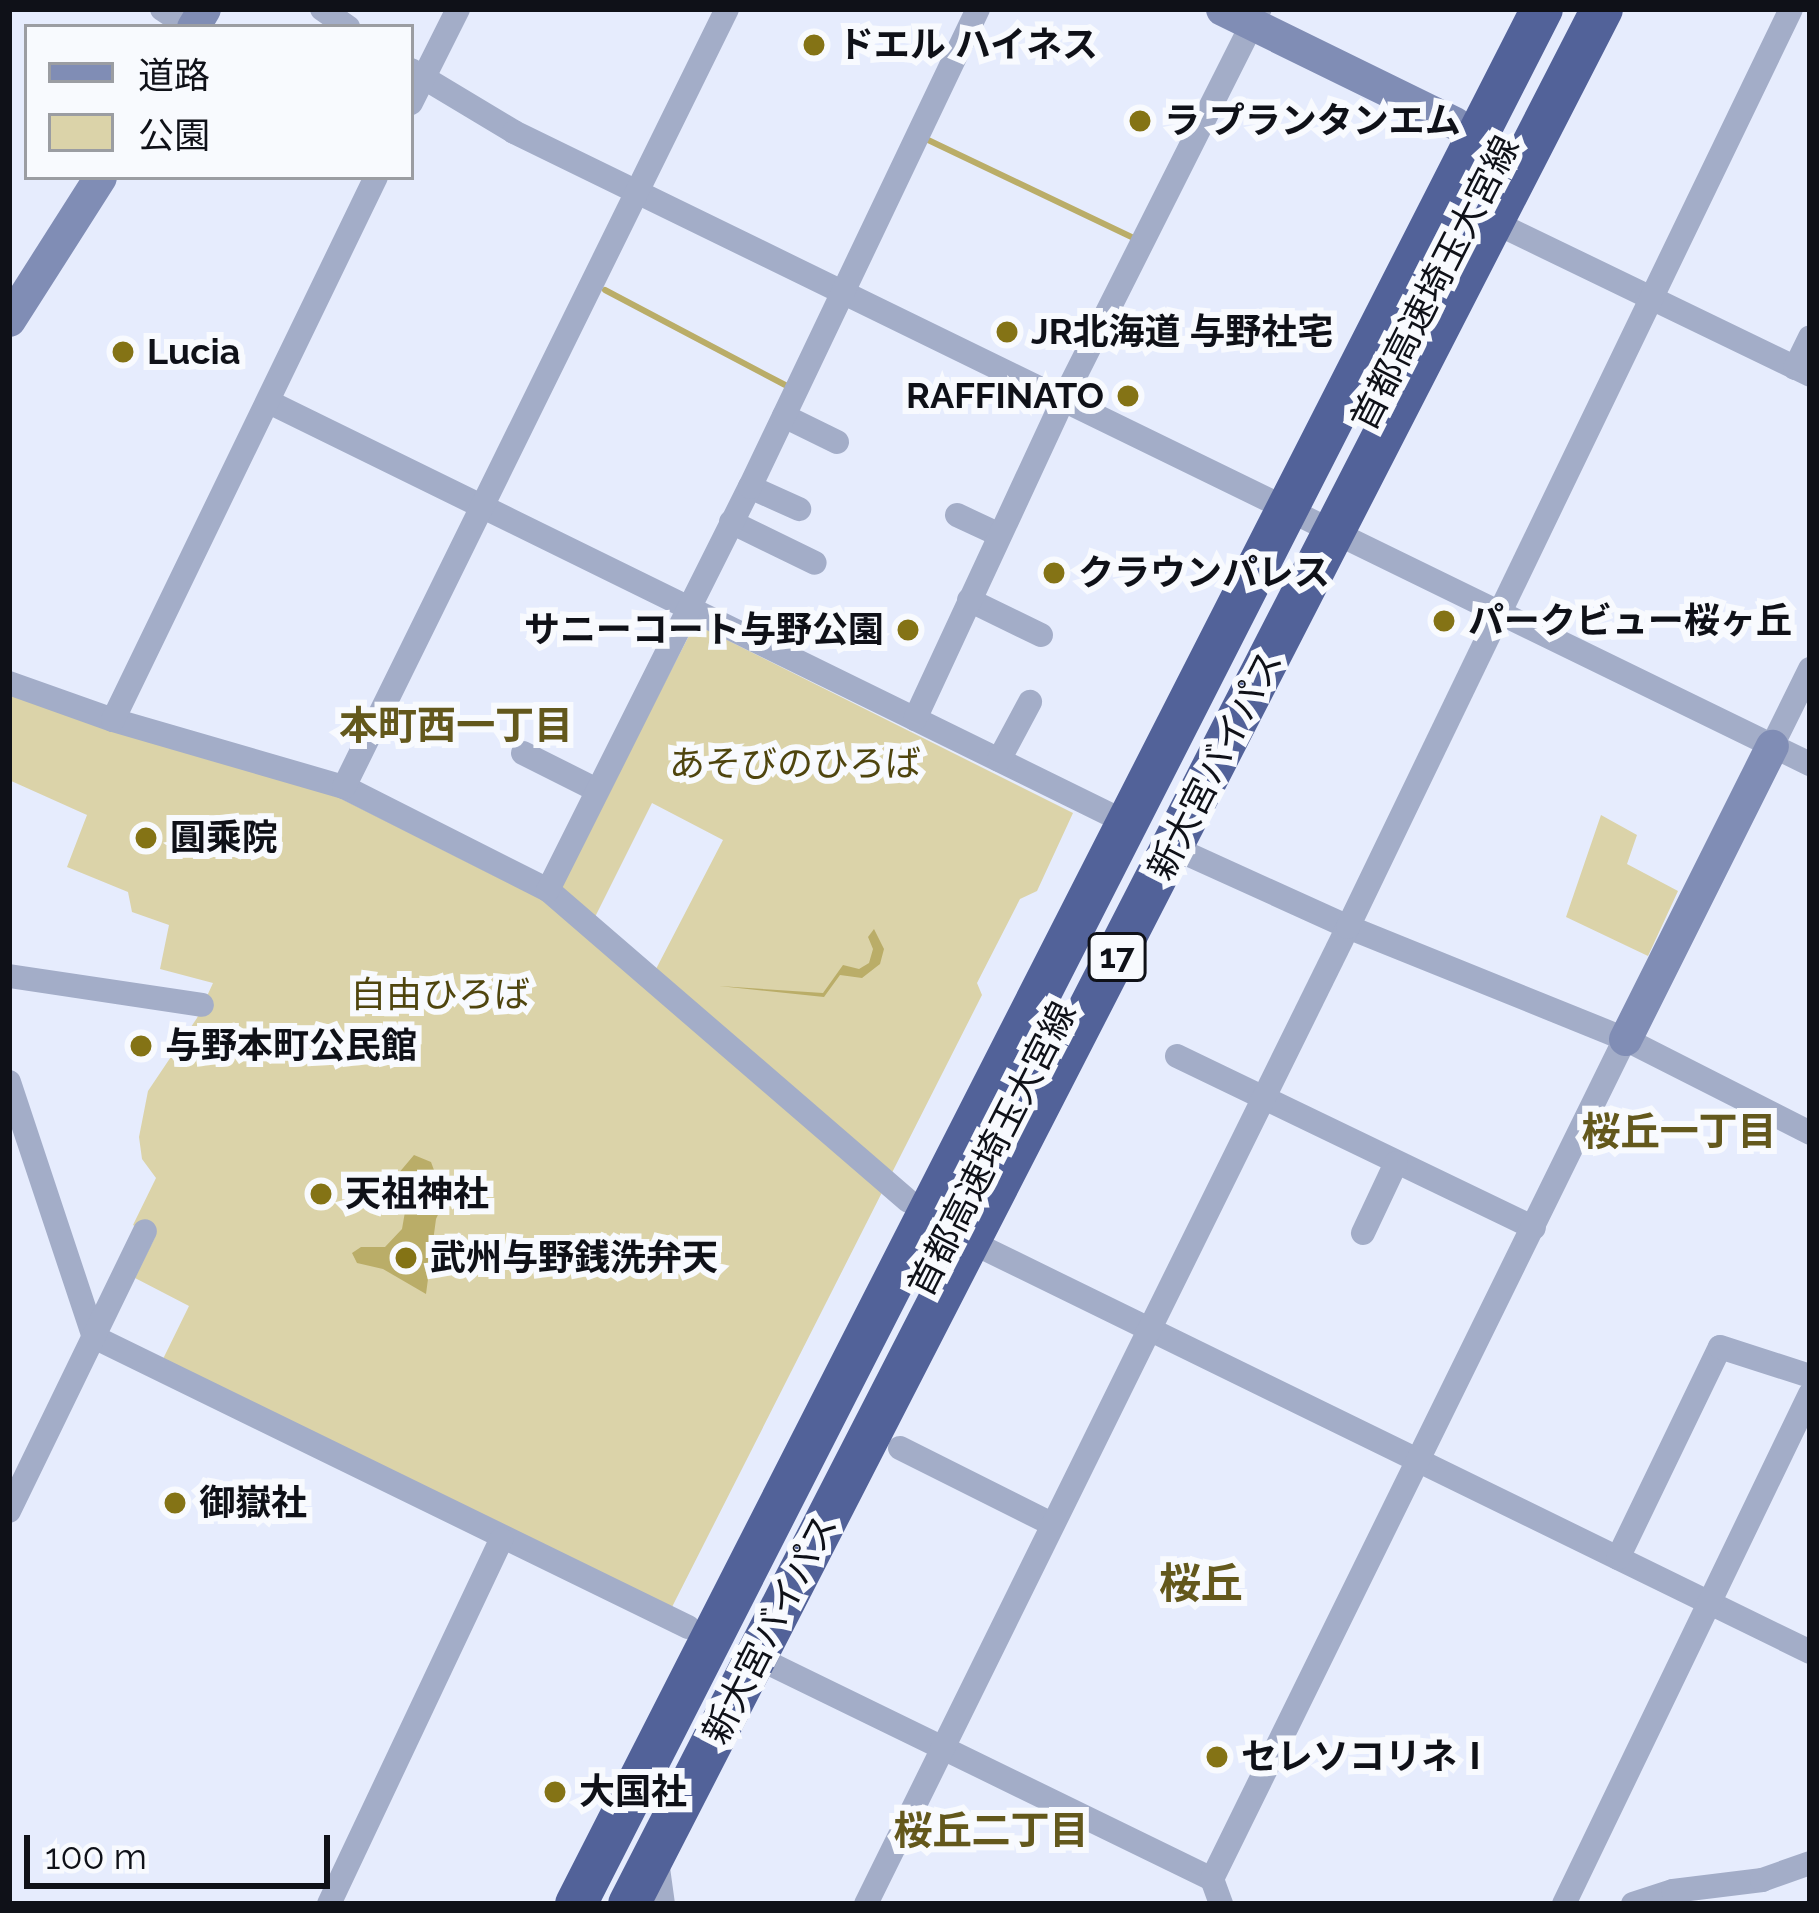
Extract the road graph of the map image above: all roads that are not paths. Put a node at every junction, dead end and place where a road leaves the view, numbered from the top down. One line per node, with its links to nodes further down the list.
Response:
1 (458, 9): 11 (street)
2 (727, 9): 15 (street)
3 (978, 9): 17 (street)
4 (1222, 9): 10 (street)
5 (1513, 9): 12 (highway, 新大宮バイパス / 17)
6 (1542, 9): 87 (highway, 首都高速埼玉大宮線)
7 (1574, 9): 88 (highway, 首都高速埼玉大宮線)
8 (1602, 9): 16 (highway, 新大宮バイパス / 17)
9 (1791, 9): 18 (street)
10 (1256, 17): 12 (street); 22 (street)
11 (417, 74): 15 (street)
12 (1455, 122): 27 (highway, 新大宮バイパス / 17)
13 (98, 180): 19 (street)
14 (375, 180): 23 (street)
15 (635, 191): 17 (street); 28 (street)
16 (1494, 222): 18 (street); 32 (highway, 新大宮バイパス / 17)
17 (842, 289): 22 (street); 24 (street)
18 (1652, 299): 21 (street); 37 (street)
19 (9, 320)
20 (1810, 337): 21 (street)
21 (1802, 372)
22 (1063, 400): 27 (street); 33 (street)
23 (269, 401): 28 (street); 43 (street)
24 (784, 416): 25 (street); 26 (street)
25 (837, 442)
26 (750, 487): 29 (street); 31 (street)
27 (1263, 499): 32 (street); 50 (highway, 新大宮バイパス / 17)
28 (479, 505): 36 (street); 48 (street)
29 (799, 509)
30 (957, 514): 33 (street)
31 (731, 522): 34 (street); 36 (street)
32 (1336, 534): 37 (street); 51 (highway, 新大宮バイパス / 17)
33 (1000, 535): 35 (street)
34 (815, 563)
35 (969, 600): 38 (street); 42 (street)
36 (686, 606): 42 (street); 49 (street)
37 (1498, 613): 44 (street); 53 (street)
38 (1041, 635)
39 (1810, 669): 44 (street)
40 (9, 683): 43 (street)
41 (1030, 702): 46 (street)
42 (915, 718): 46 (street)
43 (113, 720): 48 (street)
44 (1772, 746): 47 (street); 56 (street)
45 (523, 753): 49 (street)
46 (999, 760): 50 (street)
47 (1810, 764)
48 (344, 787): 52 (street)
49 (597, 790): 52 (street)
50 (1109, 814): 62 (highway, 新大宮バイパス / 17)
51 (1172, 847): 53 (street); 66 (highway, 新大宮バイパス / 17)
52 (548, 890): 62 (street)
53 (1348, 927): 56 (street); 59 (street)
54 (9, 976): 55 (street)
55 (202, 1005)
56 (1625, 1039): 60 (street); 63 (street)
57 (1177, 1056): 59 (street)
58 (9, 1082): 68 (street)
59 (1261, 1097): 61 (street); 67 (street)
60 (1810, 1133)
61 (1396, 1162): 63 (street); 65 (street)
62 (908, 1201): 78 (highway, 新大宮バイパス / 17)
63 (1534, 1228): 72 (street)
64 (145, 1231): 68 (street)
65 (1363, 1233)
66 (969, 1241): 67 (street); 80 (highway, 新大宮バイパス / 17)
67 (1148, 1328): 72 (street); 74 (street)
68 (94, 1337): 73 (street); 75 (street)
69 (1810, 1376): 76 (street)
70 (1810, 1394): 77 (street)
71 (900, 1448): 74 (street)
72 (1422, 1460): 76 (street); 84 (street)
73 (9, 1511)
74 (1052, 1524): 81 (street)
75 (502, 1540): 78 (street); 85 (street)
76 (1618, 1558): 77 (street)
77 (1709, 1602): 79 (street); 92 (street)
78 (688, 1627): 86 (highway, 新大宮バイパス / 17)
79 (1810, 1652)
80 (756, 1657): 81 (street); 82 (highway, 新大宮バイパス / 17)
81 (941, 1750): 84 (street); 91 (street)
82 (656, 1852): 89 (highway, 新大宮バイパス / 17); 90 (street)
83 (1810, 1863): 93 (street)
84 (1217, 1892)
85 (329, 1904)
86 (553, 1904)
87 (576, 1904)
88 (607, 1904)
89 (629, 1904)
90 (662, 1904)
91 (866, 1904)
92 (1564, 1904)
93 (1633, 1904)

